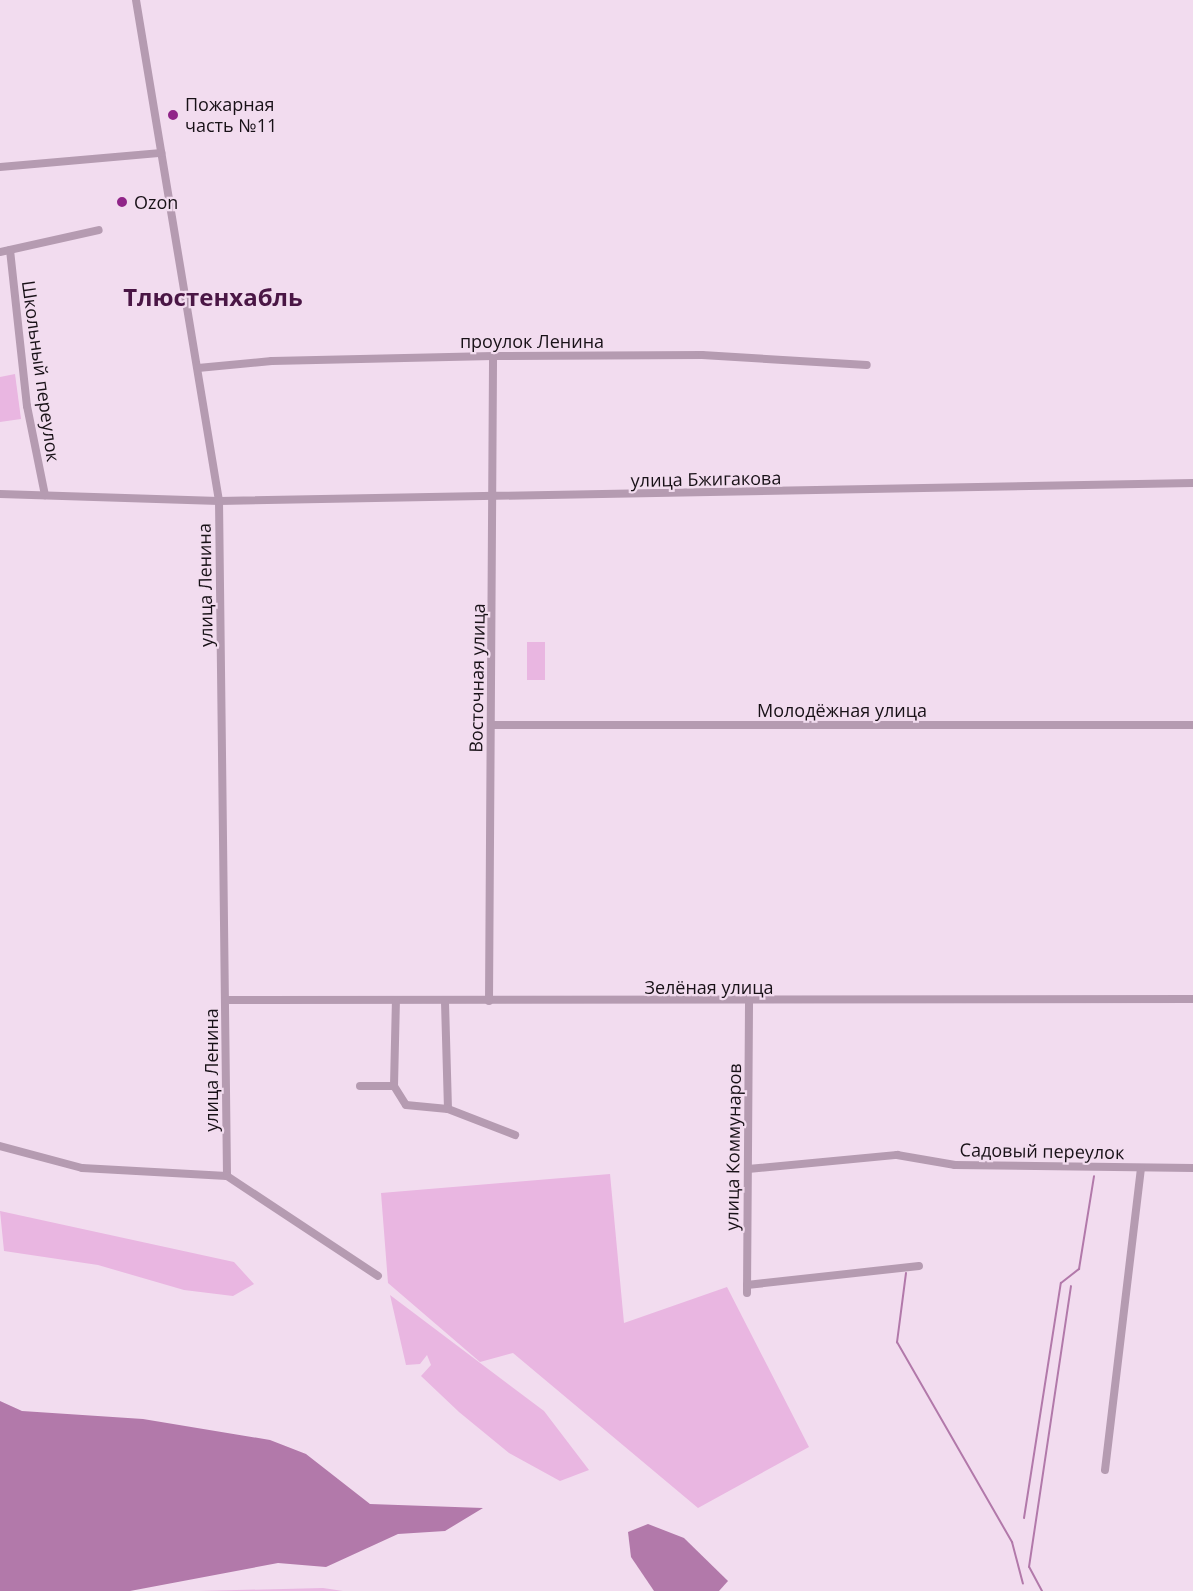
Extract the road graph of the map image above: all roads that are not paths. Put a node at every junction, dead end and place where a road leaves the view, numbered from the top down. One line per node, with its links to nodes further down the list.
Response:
1 (136, 0): 2 (street, улица Ленина)
2 (161, 153): 3 (street); 9 (street, улица Ленина)
3 (0, 168)
4 (99, 230): 5 (street)
5 (10, 250): 6 (street); 12 (street, Школьный переулок)
6 (0, 252)
7 (493, 356): 8 (street, проулок Ленина); 9 (street, проулок Ленина); 13 (street, Восточная улица)
8 (867, 365)
9 (198, 368): 14 (street, улица Ленина)
10 (1193, 483): 13 (street, улица Бжигакова)
11 (0, 494): 12 (street, улица Бжигакова)
12 (45, 495): 14 (street, улица Бжигакова)
13 (495, 498): 14 (street, улица Бжигакова); 16 (street, Восточная улица)
14 (219, 501): 18 (street, улица Ленина)
15 (1193, 724): 16 (street, Молодёжная улица)
16 (491, 725): 20 (street, Восточная улица)
17 (1193, 999): 22 (street, Зелёная улица)
18 (226, 1000): 19 (street, Зелёная улица); 31 (street, улица Ленина)
19 (396, 1001): 21 (street, Зелёная улица); 24 (street)
20 (489, 1001): 21 (street, Зелёная улица); 22 (street, Зелёная улица)
21 (445, 1002): 25 (street)
22 (749, 1002): 30 (street, улица Коммунаров)
23 (360, 1086): 24 (street)
24 (394, 1086): 25 (street)
25 (448, 1109): 26 (street)
26 (515, 1135)
27 (0, 1146): 31 (street)
28 (1141, 1168): 29 (street, Садовый переулок); 30 (street, Садовый переулок); 34 (street)
29 (1193, 1168)
30 (748, 1169): 32 (street, улица Коммунаров)
31 (226, 1176): 33 (street)
32 (919, 1266)
33 (378, 1276)
34 (1105, 1470)

